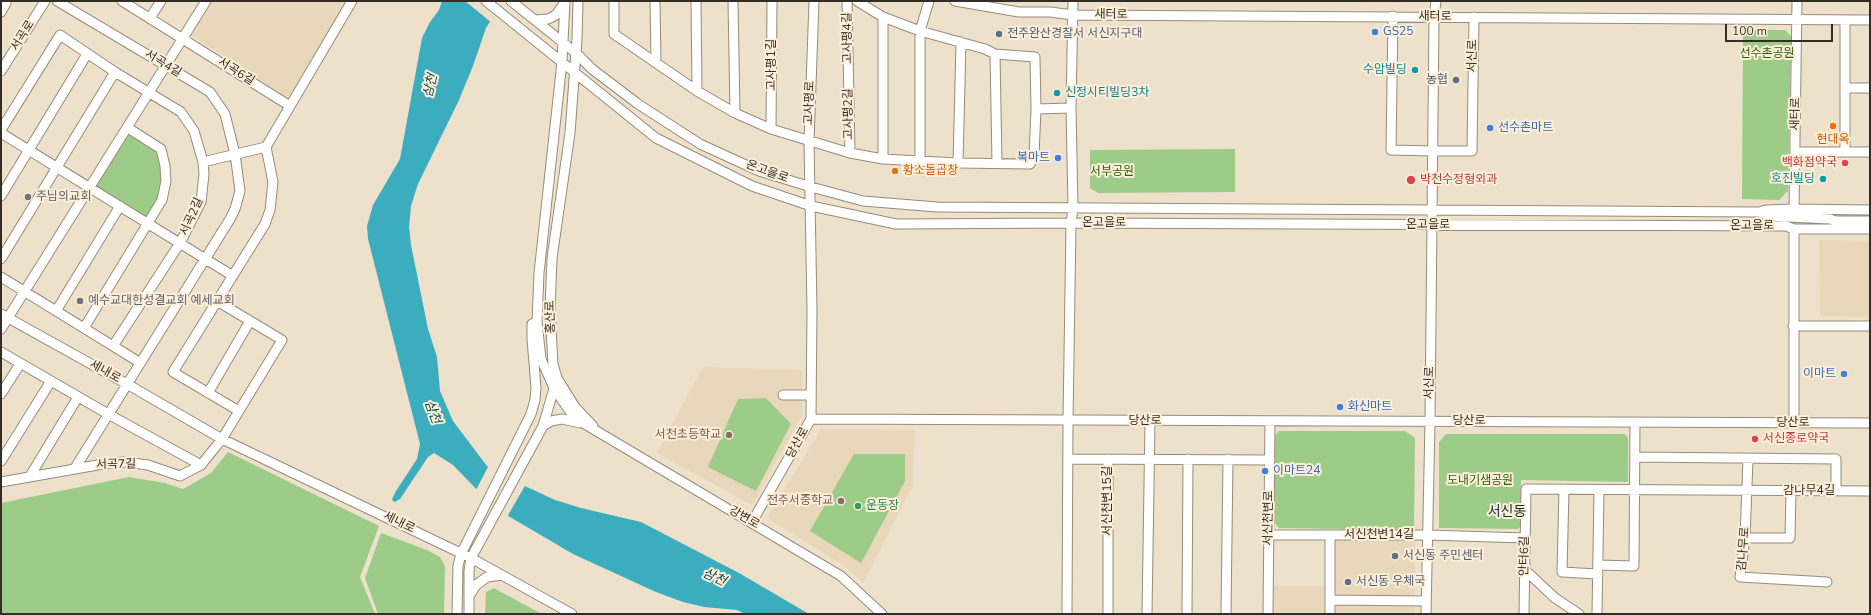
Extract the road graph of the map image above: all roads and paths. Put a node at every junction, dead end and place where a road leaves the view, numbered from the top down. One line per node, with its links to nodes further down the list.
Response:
1 (45, 1): 46 (street, 서곡로)
2 (57, 1): 45 (street, 서곡4길)
3 (123, 1): 31 (street, 서곡6길)
4 (161, 1): 31 (street)
5 (206, 1): 37 (street)
6 (352, 1): 54 (street)
7 (486, 1): 43 (street, 온고을로)
8 (511, 1): 33 (street, 온고을로)
9 (578, 1): 40 (street, 홍산로)
10 (614, 1): 44 (street)
11 (656, 1): 44 (street)
12 (696, 1): 52 (street)
13 (733, 1): 57 (street)
14 (772, 1): 59 (street, 고사평1길)
15 (814, 1): 61 (street, 고사평로)
16 (847, 1): 49 (street, 고사평4길)
17 (857, 1): 28 (street, 고사평4길)
18 (929, 1): 36 (street)
19 (955, 1): 26 (street, 새터로)
20 (1073, 1): 26 (street)
21 (1436, 1): 29 (street, 서신로)
22 (1797, 1): 32 (street, 새터로)
23 (4, 2): 25 (street)
24 (565, 2): 33 (street); 39 (street, 홍산로)
25 (1, 12)
26 (1073, 15): 27 (street, 새터로); 55 (street)
27 (1393, 16): 29 (street, 새터로); 64 (street)
28 (884, 17): 36 (street, 고사평4길); 70 (street)
29 (1434, 17): 30 (street, 새터로); 64 (street, 서신로)
30 (1474, 17): 32 (street, 새터로); 64 (street, 서신로)
31 (150, 18): 37 (street, 서곡6길)
32 (1797, 19): 34 (street, 새터로); 65 (street, 새터로)
33 (535, 20): 39 (street, 온고을로)
34 (1845, 20): 35 (street, 새터로); 50 (street)
35 (1870, 20)
36 (920, 31): 38 (street, 고사평4길); 72 (street)
37 (182, 38): 45 (street); 54 (street, 서곡6길)
38 (961, 42): 42 (street, 고사평4길); 73 (street)
39 (564, 44): 40 (street, 온고을로); 43 (street, 홍산로)
40 (576, 53): 47 (street, 홍산로); 77 (street, 온고을로)
41 (87, 54): 48 (street, 서곡2길); 60 (street, 서곡2길); 63 (street)
42 (995, 54): 56 (street, 고사평4길); 74 (street)
43 (562, 62): 47 (street, 온고을로); 103 (street, 홍산로)
44 (656, 62): 52 (street)
45 (165, 66): 53 (street); 69 (street, 서곡4길)
46 (1, 71)
47 (574, 71): 80 (street, 온고을로); 112 (street, 홍산로)
48 (115, 72): 53 (street, 서곡2길); 75 (street)
49 (848, 76): 68 (street, 고사평2길)
50 (1846, 88): 51 (street); 66 (street)
51 (1870, 88)
52 (697, 90): 57 (street)
53 (149, 93): 58 (street); 71 (street, 서곡2길)
54 (290, 106): 62 (street)
55 (1071, 108): 56 (street); 81 (street)
56 (1036, 109): 74 (street, 고사평2길)
57 (735, 113): 59 (street)
58 (128, 128): 76 (street); 89 (street)
59 (771, 130): 61 (street)
60 (1, 131): 63 (street, 서곡2길)
61 (809, 141): 68 (street, 고사평2길); 77 (street, 고사평로)
62 (266, 147): 69 (street); 96 (street)
63 (29, 150): 75 (street, 서곡2길); 78 (street)
64 (1433, 151): 83 (street, 서신로)
65 (1795, 152): 66 (street); 82 (street, 새터로)
66 (1845, 152): 67 (street)
67 (1870, 152)
68 (850, 153): 70 (street, 고사평2길)
69 (235, 154): 71 (street); 95 (street, 서곡4길)
70 (883, 158): 72 (street, 고사평2길)
71 (203, 162): 93 (street, 서곡2길)
72 (920, 162): 73 (street, 고사평2길)
73 (958, 163): 74 (street, 고사평2길)
74 (996, 163)
75 (57, 168): 76 (street, 서곡2길); 94 (street)
76 (90, 188): 79 (street, 서곡2길); 98 (street)
77 (811, 188): 80 (street, 고사평로); 81 (street, 온고을로)
78 (1, 196)
79 (120, 206): 89 (street, 서곡2길); 100 (street)
80 (811, 206): 88 (street, 온고을로); 119 (street)
81 (1073, 208): 83 (street, 온고을로); 88 (street, 온고을로)
82 (1794, 209): 84 (street, 온고을로); 85 (street, 온고을로)
83 (1432, 210): 85 (street, 온고을로); 90 (street, 서신로)
84 (1870, 210)
85 (1758, 212): 86 (street, 온고을로)
86 (1836, 221): 87 (street, 온고을로); 91 (street, 온고을로)
87 (1870, 221)
88 (1070, 223): 90 (street, 온고을로); 124 (street, 온고을로)
89 (149, 224): 93 (street, 서곡2길); 106 (street)
90 (1432, 226): 91 (street, 온고을로); 127 (street, 서신로)
91 (1790, 228): 92 (street, 온고을로); 104 (street)
92 (1870, 230)
93 (180, 243): 95 (street, 서곡2길); 108 (street, 서곡2길)
94 (1, 259)
95 (205, 259): 96 (street, 서곡2길); 110 (street, 서곡4길)
96 (233, 276): 99 (street)
97 (1, 277): 98 (street)
98 (24, 291): 100 (street); 101 (street)
99 (217, 301): 102 (street); 116 (street)
100 (56, 311): 106 (street)
101 (4, 316): 107 (street); 114 (street, 세내로)
102 (250, 322): 116 (street); 121 (street)
103 (537, 322): 115 (street, 강변로); 163 (street, 홍산로)
104 (1793, 326): 105 (street); 130 (street)
105 (1870, 326)
106 (84, 328): 108 (street)
107 (1, 329)
108 (113, 346): 110 (street)
109 (1, 352): 111 (street)
110 (139, 362): 114 (street, 서곡4길)
111 (20, 364): 113 (street); 117 (street)
112 (557, 378): 115 (street, 홍산로); 133 (street, 강변로)
113 (51, 381): 120 (street); 143 (street)
114 (127, 384): 122 (street, 서곡7길); 134 (street, 세내로)
115 (554, 388): 129 (street, 강변로); 132 (street, 홍산로)
116 (208, 393): 121 (street)
117 (1, 394)
118 (783, 395): 119 (street)
119 (811, 395): 123 (street)
120 (78, 397): 122 (street); 147 (street)
121 (239, 411): 134 (street)
122 (108, 414): 144 (street); 145 (street, 서곡7길)
123 (811, 419): 124 (street, 당산로); 157 (street, 당산로)
124 (1068, 421): 125 (street, 당산로); 136 (street)
125 (1150, 421): 126 (street, 당산로); 138 (street)
126 (1270, 421): 127 (street, 당산로); 142 (street, 서신천변로)
127 (1430, 421): 128 (street, 당산로); 159 (street, 서신로)
128 (1635, 422): 130 (street, 당산로); 135 (street)
129 (582, 423): 132 (street); 133 (street, 강변로)
130 (1794, 423): 131 (street, 당산로)
131 (1870, 423)
132 (543, 426): 164 (street, 홍산로)
133 (599, 434): 157 (street, 강변로)
134 (222, 439): 144 (street, 서곡7길); 163 (street, 세내로)
135 (1635, 457): 140 (street); 152 (street)
136 (1068, 459): 137 (street, 서신천변15길); 177 (street)
137 (1108, 459): 138 (street, 서신천변15길); 178 (street, 서신천변15길)
138 (1150, 459): 139 (street, 서신천변15길); 179 (street)
139 (1188, 459): 141 (street, 서신천변15길); 180 (street)
140 (1748, 459): 153 (street, 감나무로); 155 (street)
141 (1228, 460): 142 (street, 서신천변15길); 181 (street)
142 (1270, 460): 158 (street, 서신천변로)
143 (1, 461)
144 (201, 465): 145 (street, 서곡7길)
145 (75, 468): 147 (street, 서곡7길)
146 (1, 474): 148 (street)
147 (30, 476): 148 (street, 서곡7길)
148 (11, 480): 149 (street, 서곡7길)
149 (1, 482)
150 (1564, 489): 151 (street, 안터6길); 161 (street, 안터6길); 166 (street)
151 (1599, 490): 152 (street, 안터6길); 166 (street)
152 (1635, 490): 153 (street, 안터6길); 166 (street)
153 (1748, 491): 154 (street, 감나무4길); 162 (street, 감나무로)
154 (1791, 491): 155 (street, 감나무4길); 162 (street)
155 (1836, 491): 156 (street, 감나무4길)
156 (1870, 491)
157 (752, 522): 176 (street, 강변로)
158 (1269, 535): 160 (street, 서신천변14길); 182 (street, 서신천변로)
159 (1428, 535): 160 (street, 서신천변14길); 161 (street, 서신천변14길); 171 (street, 서신로)
160 (1330, 536): 170 (street, 서신천변14길)
161 (1526, 538): 165 (street, 안터6길)
162 (1745, 538): 168 (street, 감나무로)
163 (461, 554): 164 (street, 세내로); 173 (street, 홍산로)
164 (471, 558): 167 (street, 세내로); 169 (street, 홍산로)
165 (1525, 570): 184 (street, 안터6길); 185 (street)
166 (1598, 570): 186 (street)
167 (502, 575): 169 (street); 175 (street, 세내로)
168 (1827, 582)
169 (469, 596): 174 (street, 홍산로)
170 (1330, 600): 171 (street); 172 (street, 서신천변14길)
171 (1426, 601): 183 (street, 서신로)
172 (1330, 613)
173 (457, 614)
174 (469, 614)
175 (572, 614)
176 (882, 614)
177 (1067, 614)
178 (1108, 614)
179 (1147, 614)
180 (1187, 614)
181 (1226, 614)
182 (1268, 614)
183 (1426, 614)
184 (1524, 614)
185 (1579, 614)
186 (1597, 614)

